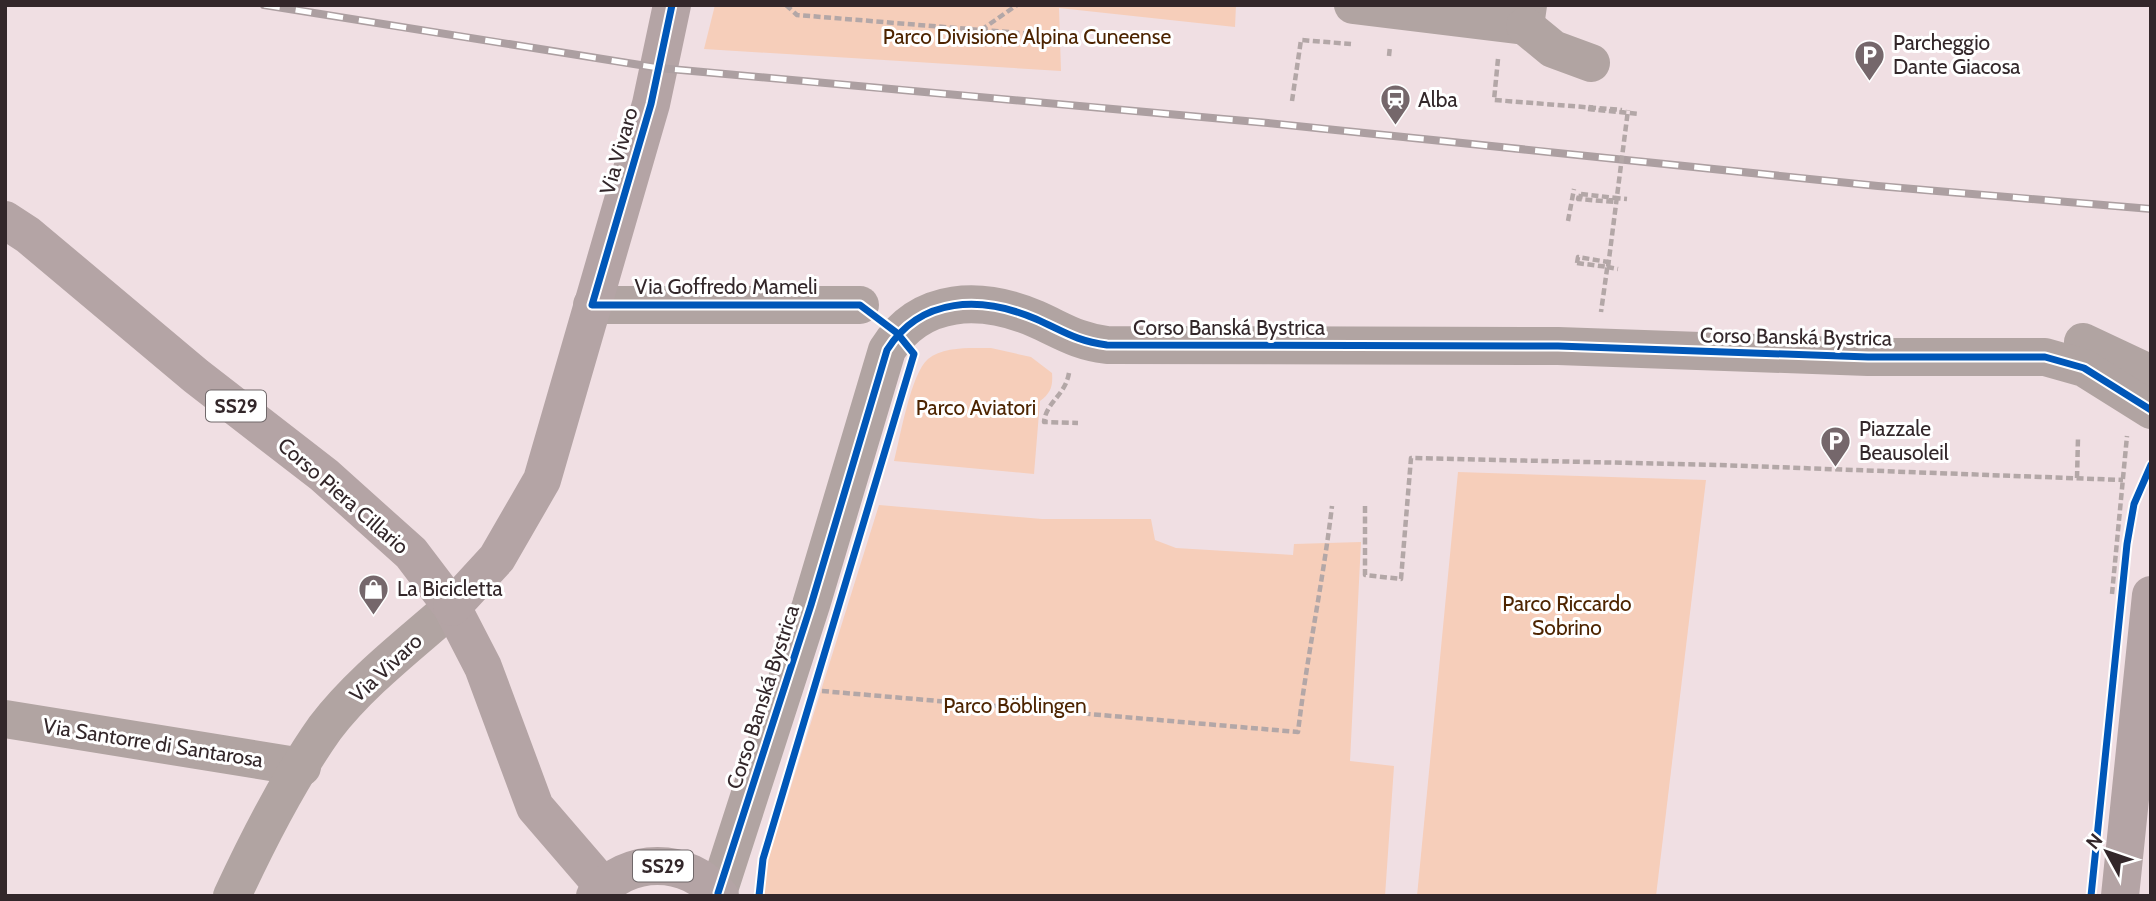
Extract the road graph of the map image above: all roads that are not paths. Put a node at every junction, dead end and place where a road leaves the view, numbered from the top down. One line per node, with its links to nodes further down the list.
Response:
1 (672, 5): 6 (main road, Via Vivaro)
2 (1353, 5): 3 (street)
3 (1527, 16): 4 (street)
4 (1591, 63)
5 (5, 220): 10 (main road, Corso Piera Cillario / SS29)
6 (593, 304): 7 (street, Via Goffredo Mameli); 10 (main road, Via Vivaro)
7 (860, 305)
8 (2146, 394): 15 (street, Corso Banská Bystrica)
9 (2136, 594): 17 (main road)
10 (452, 607): 12 (street, Via Vivaro); 14 (main road, Corso Piera Cillario / SS29)
11 (5, 719): 12 (street, Via Santorre di Santarosa)
12 (302, 767): 16 (street, Via Vivaro)
13 (2151, 858): 18 (main road)
14 (599, 891): 15 (main road, SS29)
15 (719, 894)
16 (232, 896)
17 (2120, 896)
18 (2145, 896)

